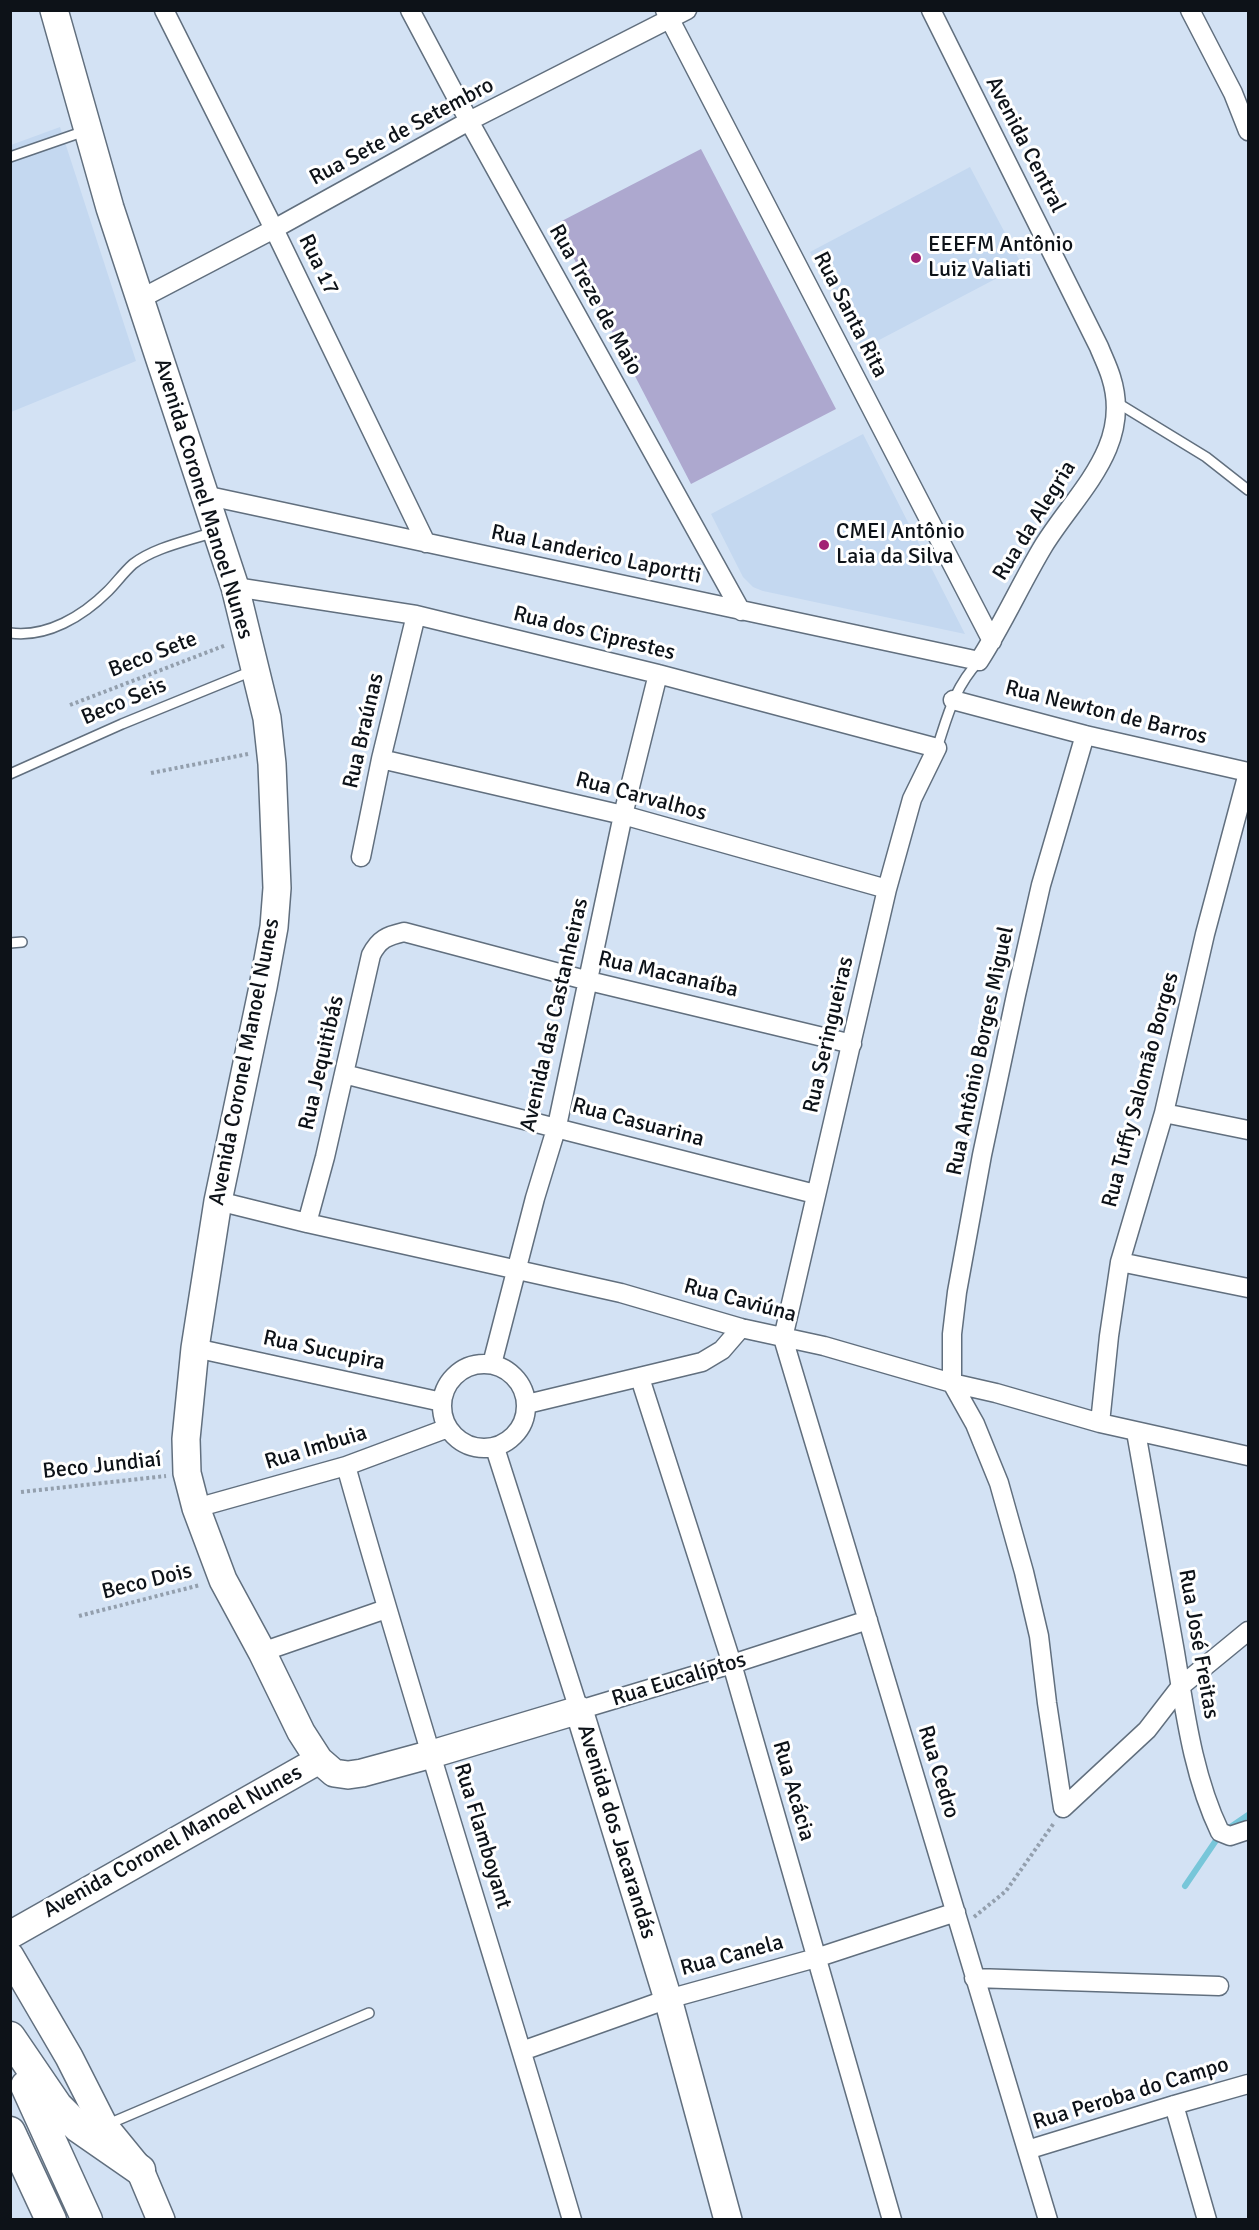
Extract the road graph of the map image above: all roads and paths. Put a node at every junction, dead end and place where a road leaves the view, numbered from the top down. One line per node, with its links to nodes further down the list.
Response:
1 (54, 10): 9 (street, Avenida Coronel Manoel Nunes)
2 (164, 10): 12 (street, Rua 17)
3 (410, 10): 8 (street, Rua Treze de Maio)
4 (687, 10): 7 (street, Rua Sete de Setembro)
5 (932, 10): 14 (street, Avenida Central)
6 (1190, 10): 10 (street)
7 (668, 15): 8 (street, Rua Sete de Setembro); 24 (street, Rua Santa Rita)
8 (469, 121): 12 (street, Rua Sete de Setembro); 20 (street, Rua Treze de Maio)
9 (87, 130): 11 (lane); 13 (street, Avenida Coronel Manoel Nunes)
10 (1248, 131)
11 (10, 157)
12 (274, 229): 13 (street, Rua Sete de Setembro); 18 (street, Rua 17)
13 (140, 299): 16 (street, Avenida Coronel Manoel Nunes)
14 (1116, 401): 15 (lane); 24 (street, Rua da Alegria)
15 (1248, 490)
16 (204, 495): 17 (street, Avenida Coronel Manoel Nunes); 18 (street, Rua Landerico Laportti)
17 (216, 531): 19 (street, Avenida Coronel Manoel Nunes); 22 (lane)
18 (426, 543): 20 (street, Rua Landerico Laportti)
19 (235, 587): 21 (street, Rua dos Ciprestes); 23 (street, Avenida Coronel Manoel Nunes)
20 (741, 611): 25 (street, Rua Landerico Laportti)
21 (416, 615): 27 (street, Rua dos Ciprestes); 33 (street, Rua Braúnas)
22 (10, 633)
23 (247, 637): 26 (street, Avenida Coronel Manoel Nunes); 29 (path, Beco Sete)
24 (992, 641): 25 (street, Rua da Alegria)
25 (978, 661): 28 (lane)
26 (254, 670): 32 (street, Avenida Coronel Manoel Nunes); 36 (lane, Beco Seis)
27 (658, 674): 31 (street, Rua dos Ciprestes); 37 (street, Avenida das Castanheiras)
28 (952, 699): 30 (street, Rua Newton de Barros); 31 (lane)
29 (70, 705)
30 (1085, 735): 35 (street, Rua Newton de Barros); 60 (street, Rua Antônio Borges Miguel)
31 (937, 748): 39 (street, Rua Seringueiras)
32 (270, 749): 34 (path); 50 (street, Avenida Coronel Manoel Nunes)
33 (381, 759): 37 (street, Rua Carvalhos); 38 (street, Rua Braúnas)
34 (151, 773)
35 (1248, 773): 46 (street, Rua Tuffy Salomão Borges)
36 (10, 774)
37 (623, 815): 39 (street, Rua Carvalhos); 43 (street, Avenida das Castanheiras)
38 (361, 857)
39 (887, 889): 44 (street, Rua Seringueiras)
40 (404, 932): 43 (street, Rua Macanaíba); 45 (street, Rua Jequitibás)
41 (22, 942): 42 (lane)
42 (10, 943)
43 (589, 981): 44 (street, Rua Macanaíba); 47 (street, Avenida das Castanheiras)
44 (852, 1044): 49 (street, Rua Seringueiras)
45 (344, 1074): 47 (street, Rua Casuarina); 51 (street, Rua Jequitibás)
46 (1164, 1113): 48 (street); 52 (street, Rua Tuffy Salomão Borges)
47 (557, 1126): 49 (street, Rua Casuarina); 53 (street, Avenida das Castanheiras)
48 (1248, 1130)
49 (815, 1194): 56 (street, Rua Seringueiras)
50 (218, 1201): 51 (street, Rua Caviúna); 57 (street, Avenida Coronel Manoel Nunes)
51 (307, 1223): 53 (street, Rua Caviúna)
52 (1120, 1262): 54 (street); 63 (street, Rua Tuffy Salomão Borges)
53 (518, 1270): 55 (street, Rua Caviúna); 58 (street, Avenida das Castanheiras)
54 (1248, 1288)
55 (741, 1328): 56 (street, Rua Caviúna); 59 (street)
56 (783, 1338): 60 (street, Rua Caviúna); 75 (street, Rua Cedro)
57 (195, 1348): 61 (street, Rua Sucupira); 69 (street, Avenida Coronel Manoel Nunes)
58 (492, 1364): 61 (street); 62 (street)
59 (640, 1378): 62 (street); 78 (street, Rua Acácia)
60 (952, 1383): 63 (street, Rua Caviúna); 83 (street)
61 (442, 1402): 64 (street)
62 (527, 1404): 66 (street)
63 (1100, 1423): 65 (street, Rua Caviúna)
64 (448, 1428): 66 (street); 68 (street, Rua Imbuia)
65 (1136, 1432): 67 (street, Rua Caviúna); 79 (street, Rua José Freitas)
66 (495, 1448): 80 (street, Avenida dos Jacarandás)
67 (1248, 1456)
68 (346, 1466): 71 (street, Rua Imbuia); 73 (street, Rua Flamboyant)
69 (187, 1473): 70 (path, Beco Jundiaí); 71 (street, Avenida Coronel Manoel Nunes)
70 (21, 1492)
71 (196, 1508): 72 (street, Avenida Coronel Manoel Nunes)
72 (223, 1580): 74 (path, Beco Dois); 77 (street, Avenida Coronel Manoel Nunes)
73 (386, 1609): 77 (street); 81 (street, Rua Flamboyant)
74 (79, 1616)
75 (868, 1620): 78 (street, Rua Eucalíptos); 85 (street, Rua Cedro)
76 (1248, 1631): 79 (street)
77 (262, 1652): 82 (street, Avenida Coronel Manoel Nunes)
78 (732, 1664): 80 (street, Rua Eucalíptos); 88 (street, Rua Acácia)
79 (1181, 1686): 83 (street); 84 (street, Rua José Freitas)
80 (579, 1710): 81 (street, Rua Eucalíptos); 91 (street, Avenida dos Jacarandás)
81 (432, 1754): 82 (street, Rua Eucalíptos); 94 (street, Rua Flamboyant)
82 (319, 1760): 86 (street, Avenida Coronel Manoel Nunes)
83 (1064, 1808): 85 (path)
84 (1248, 1830)
85 (957, 1920): 88 (street, Rua Canela); 89 (street, Rua Cedro)
86 (10, 1935)
87 (10, 1956): 98 (street)
88 (816, 1958): 91 (street, Rua Canela); 107 (street, Rua Acácia)
89 (974, 1978): 90 (street); 100 (street, Rua Cedro)
90 (1219, 1986)
91 (668, 1999): 94 (street, Rua Canela); 106 (street, Avenida dos Jacarandás)
92 (369, 2013): 98 (lane)
93 (10, 2037): 101 (main road)
94 (522, 2051): 105 (street, Rua Flamboyant)
95 (10, 2053): 103 (main road)
96 (1248, 2084): 97 (street, Rua Peroba do Campo)
97 (1174, 2104): 100 (street, Rua Peroba do Campo); 109 (street)
98 (104, 2126): 101 (street)
99 (10, 2132): 102 (main road)
100 (1026, 2150): 108 (street, Rua Cedro)
101 (140, 2170): 104 (street)
102 (51, 2220)
103 (87, 2220)
104 (161, 2220)
105 (572, 2220)
106 (728, 2220)
107 (892, 2220)
108 (1048, 2220)
109 (1208, 2220)

